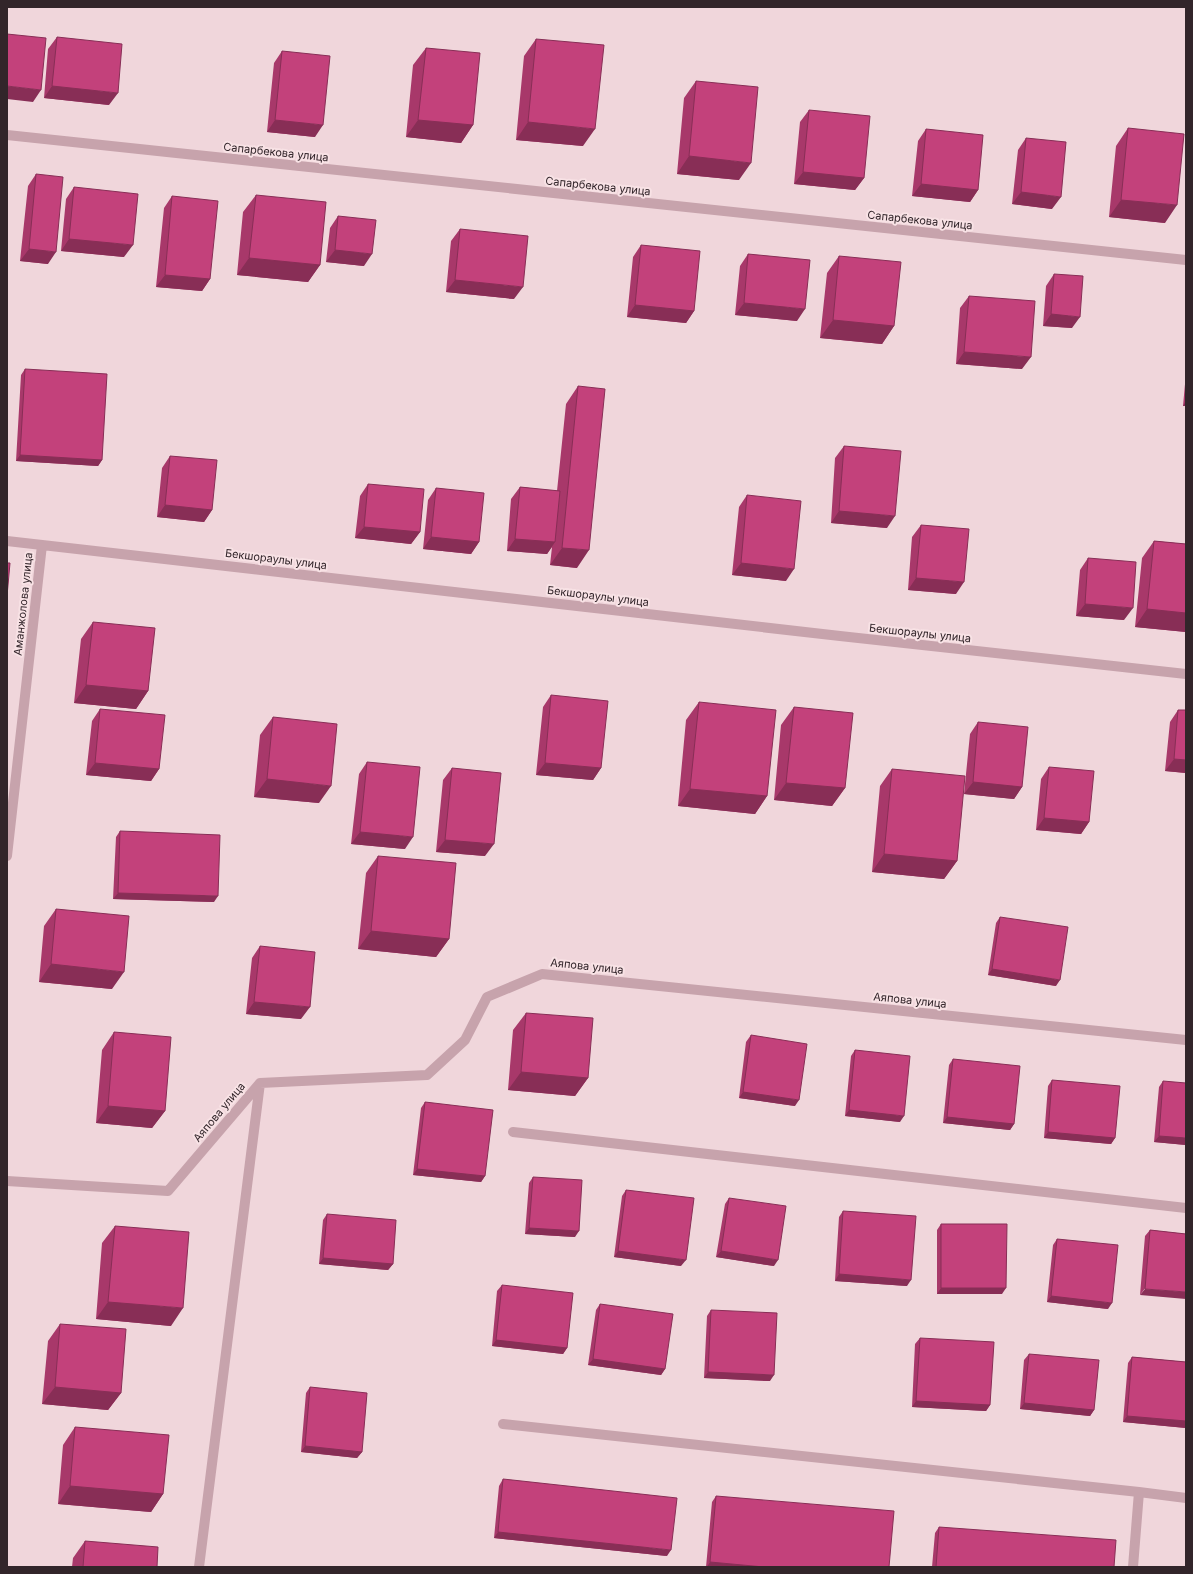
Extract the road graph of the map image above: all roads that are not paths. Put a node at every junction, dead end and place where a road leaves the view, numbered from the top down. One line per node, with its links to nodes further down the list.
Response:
1 (7, 135): 2 (street, Сапарбекова улица)
2 (1186, 260)
3 (7, 541): 4 (street, Бекшораулы улица)
4 (42, 545): 5 (street, Бекшораулы улица); 6 (street, Аманжолова улица)
5 (1186, 674)
6 (7, 856)
7 (1186, 1040): 8 (street, Аяпова улица)
8 (260, 1083): 10 (street, Аяпова улица); 15 (street)
9 (513, 1132): 11 (street)
10 (7, 1181)
11 (1186, 1208)
12 (503, 1424): 13 (street)
13 (1139, 1492): 14 (street); 16 (street)
14 (1186, 1498)
15 (198, 1567)
16 (1133, 1567)

